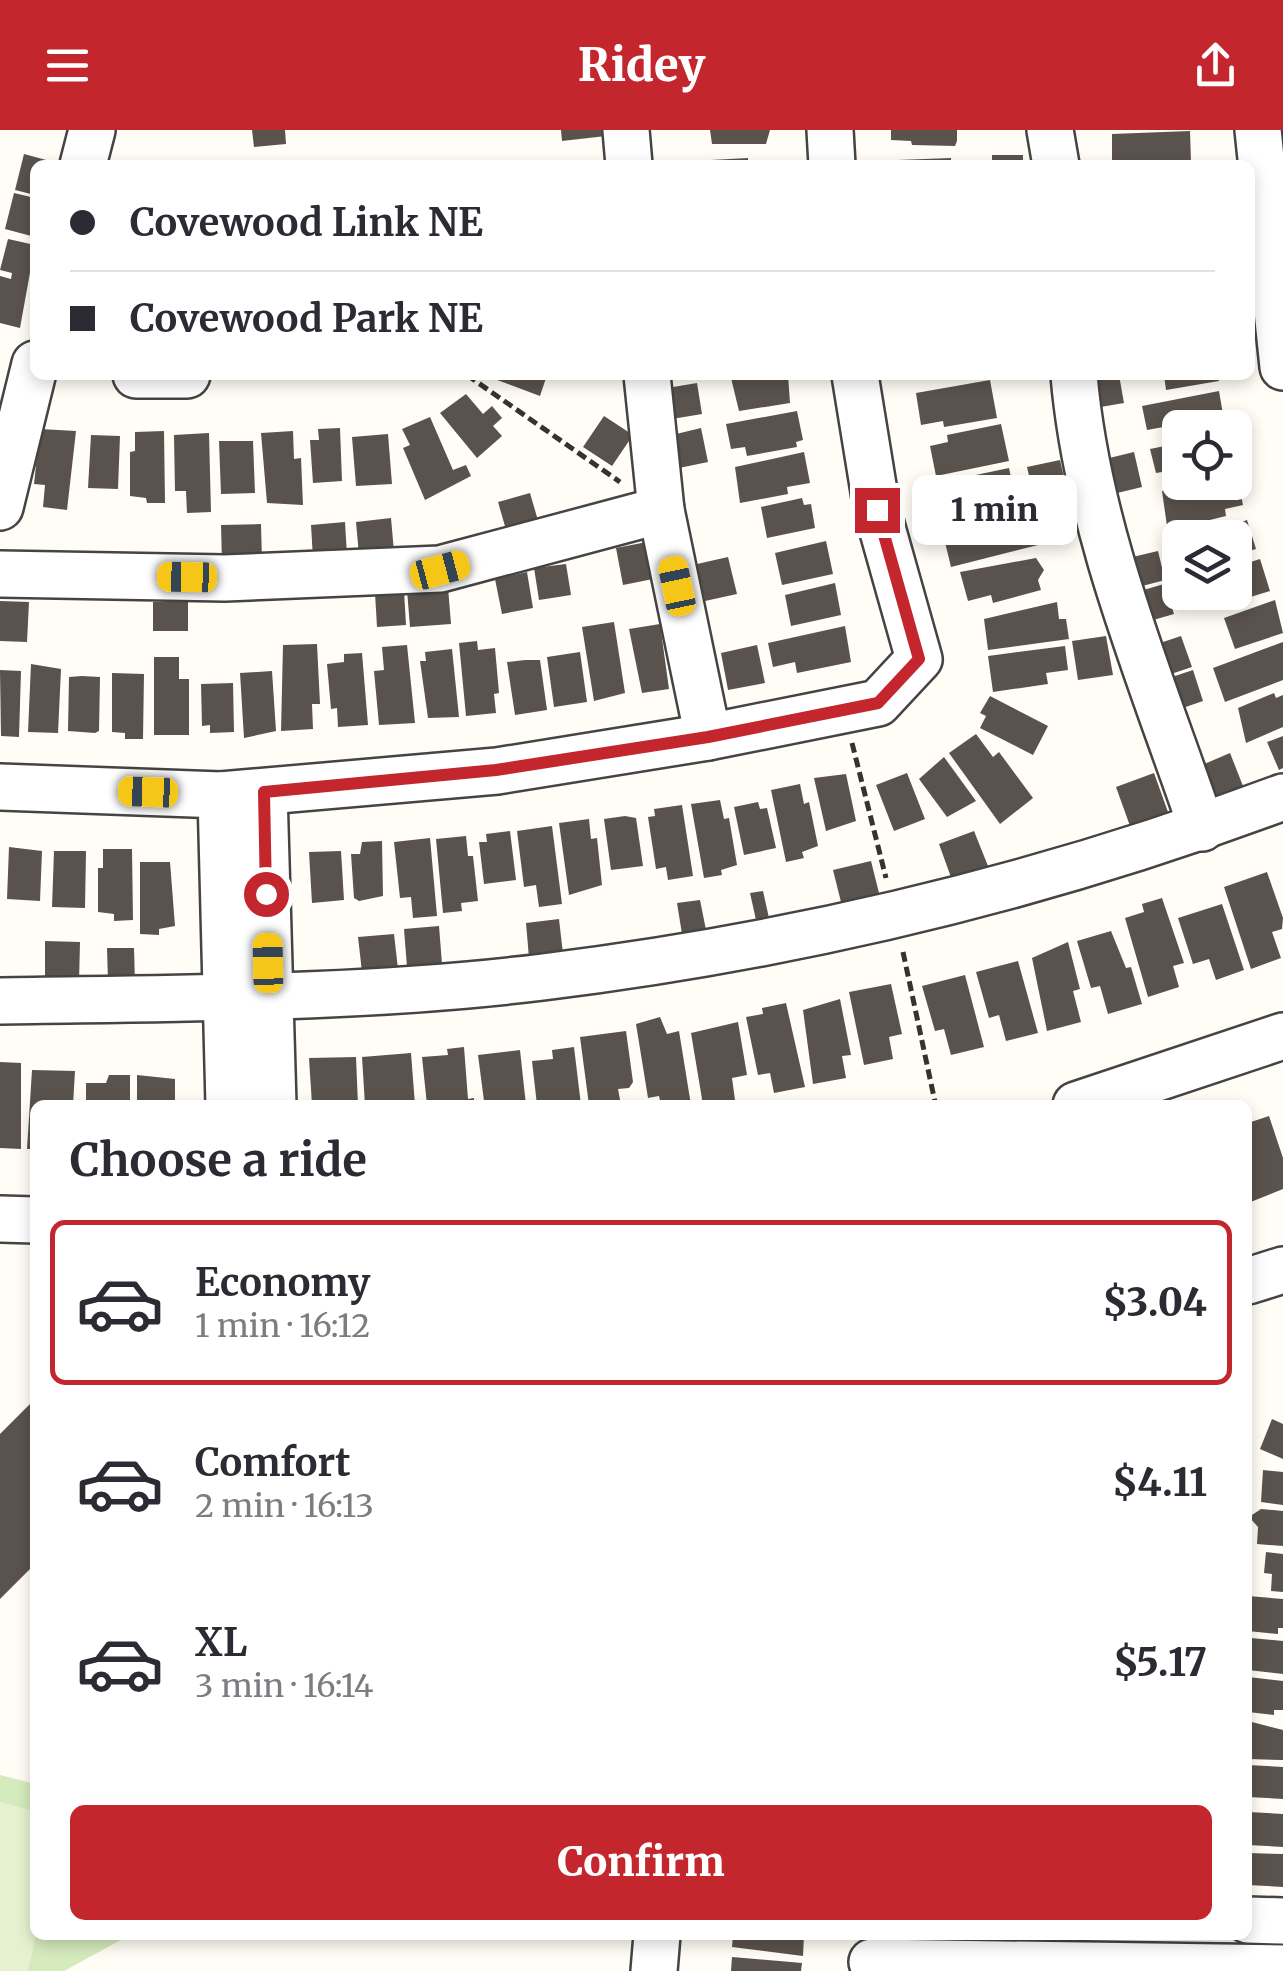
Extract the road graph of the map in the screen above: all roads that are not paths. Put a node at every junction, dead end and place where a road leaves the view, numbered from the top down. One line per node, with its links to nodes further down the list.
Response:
1 (92, 130): 6 (street)
2 (626, 130): 7 (street)
3 (830, 130): 8 (street)
4 (1050, 130): 9 (street)
5 (1258, 130): 11 (street)
6 (84, 160)
7 (629, 160)
8 (832, 160)
9 (1055, 160)
10 (26, 367): 15 (street)
11 (1283, 367)
12 (648, 380): 16 (street)
13 (856, 380): 18 (street)
14 (1074, 380): 22 (street)
15 (0, 507)
16 (661, 510): 17 (street); 18 (street)
17 (0, 574)
18 (708, 737): 20 (street)
19 (0, 787): 20 (street)
20 (242, 794): 23 (street)
21 (1283, 797): 22 (street)
22 (1202, 828): 23 (street)
23 (248, 997): 24 (street); 26 (street); 27 (street)
24 (0, 1001)
25 (1283, 1036): 28 (street)
26 (230, 1100)
27 (272, 1100)
28 (1091, 1100)
29 (0, 1219): 30 (street)
30 (30, 1220)
31 (1283, 1270): 32 (street)
32 (1252, 1279)
33 (1252, 1920): 34 (street)
34 (1283, 1921)
35 (656, 1940): 40 (street)
36 (872, 1956): 37 (street)
37 (919, 1956): 38 (street)
38 (1128, 1957): 39 (street)
39 (1283, 1968)
40 (654, 1971)

